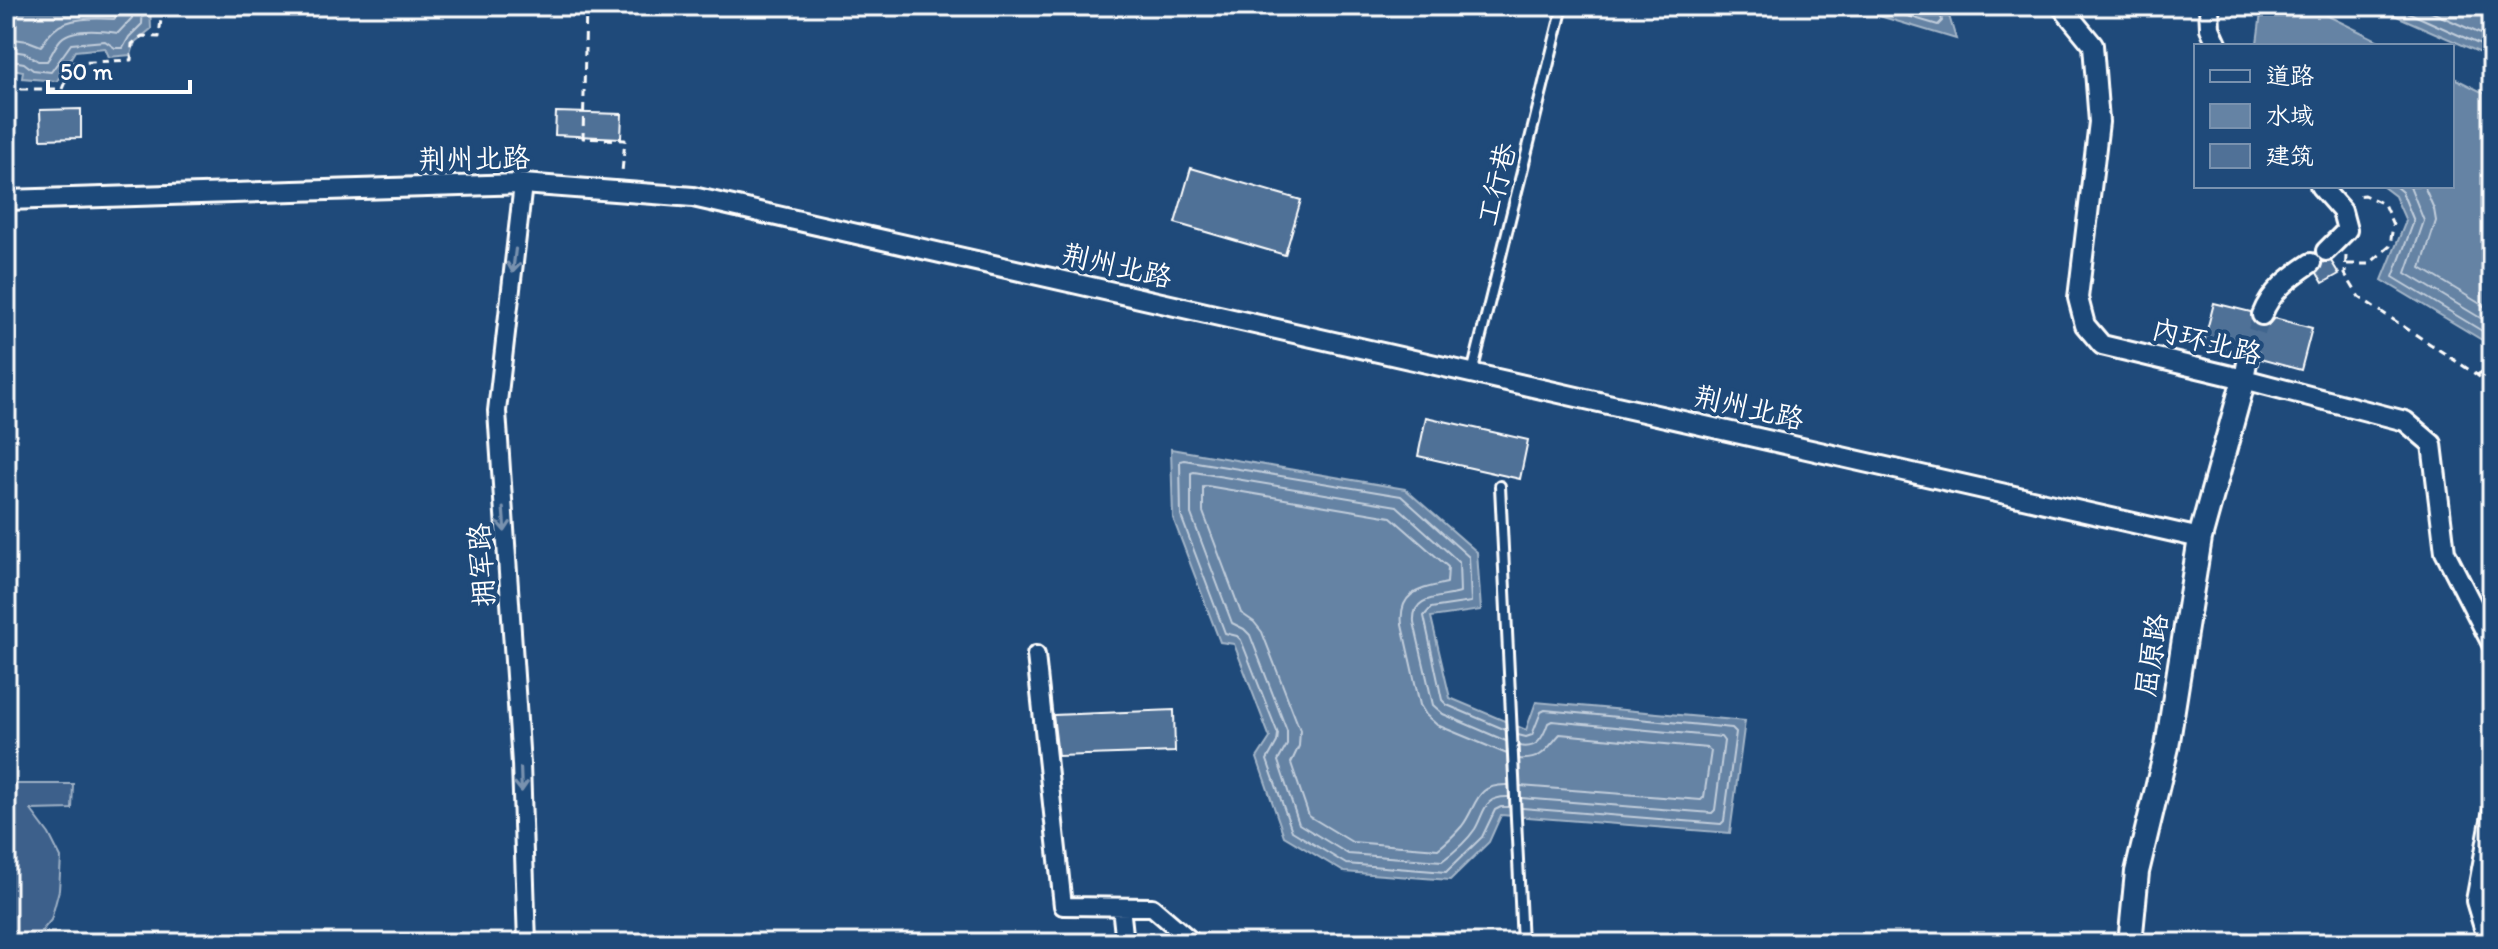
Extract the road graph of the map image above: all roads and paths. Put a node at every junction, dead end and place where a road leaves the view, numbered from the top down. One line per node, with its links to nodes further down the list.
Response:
1 (165, 6): 7 (path)
2 (586, 6): 9 (path)
3 (1563, 6): 17 (lane, 工行巷)
4 (2061, 6): 16 (street, 内环北路)
5 (2209, 6): 6 (street)
6 (2217, 44)
7 (6, 89)
8 (523, 184): 9 (street, 荆州北路); 11 (street, 荆州北路); 27 (street, 拥军路, one-way to 27)
9 (621, 192): 17 (street, 荆州北路)
10 (2326, 193): 12 (street); 13 (path)
11 (6, 200)
12 (2347, 230): 13 (path); 14 (street)
13 (2346, 264): 18 (path)
14 (2262, 315)
15 (2492, 366): 18 (path)
16 (2246, 368): 21 (main road, 屈原路); 22 (street, 内环北路)
17 (1472, 374): 21 (street, 荆州北路)
18 (2477, 375): 19 (path)
19 (2492, 390)
20 (1500, 486): 30 (lane)
21 (2200, 538): 31 (main road, 屈原路)
22 (2492, 644)
23 (1036, 655): 25 (street)
24 (2492, 815): 26 (street)
25 (1121, 907): 28 (street); 29 (street)
26 (2492, 942)
27 (527, 943)
28 (1125, 943)
29 (1194, 943)
30 (1522, 943)
31 (2130, 943)

